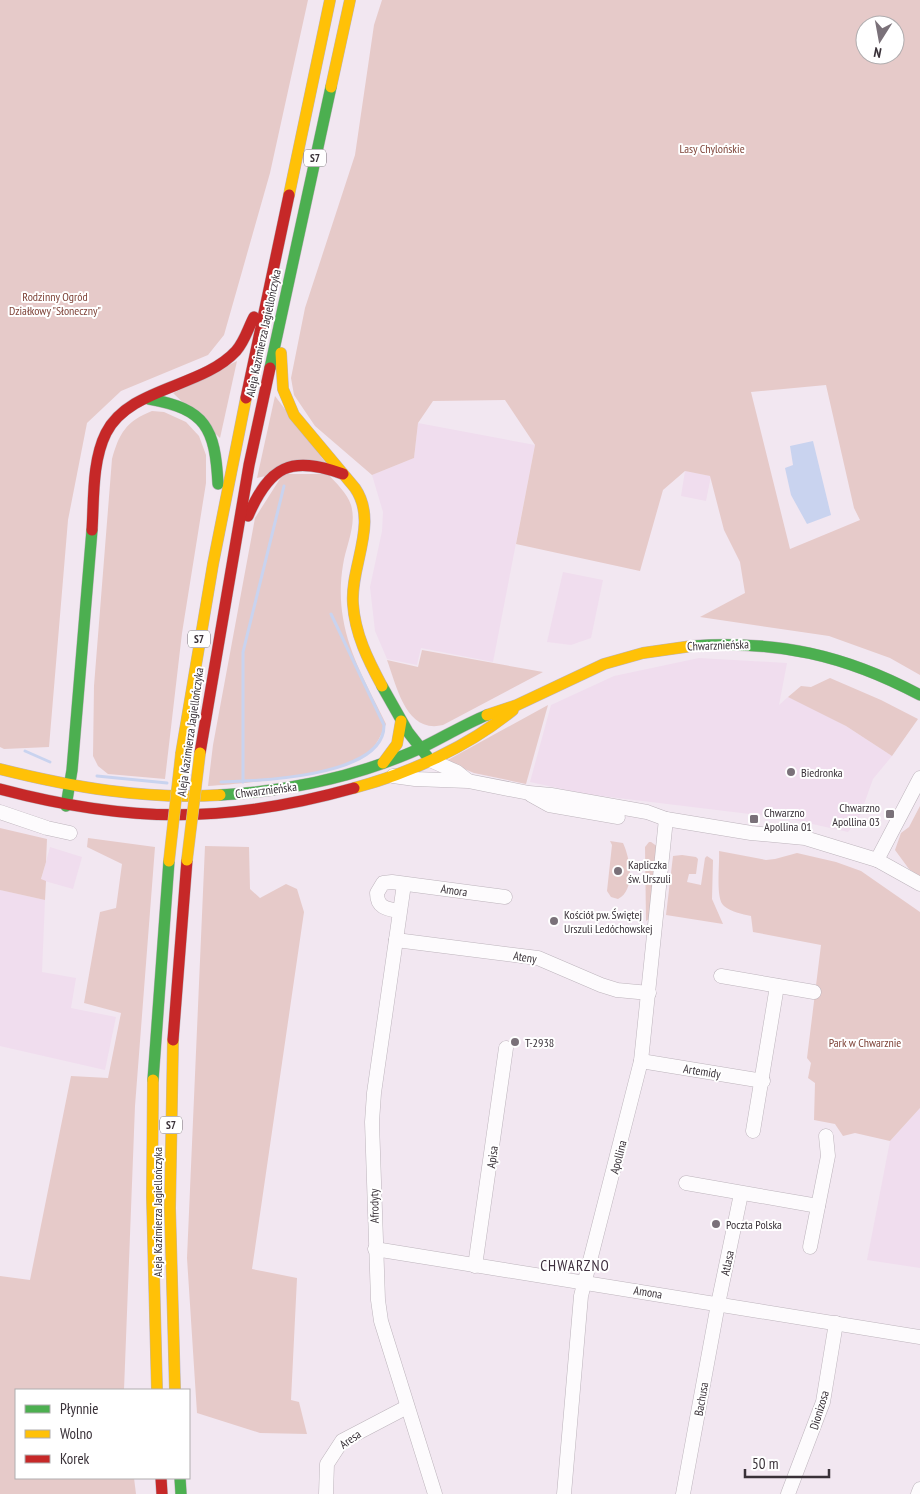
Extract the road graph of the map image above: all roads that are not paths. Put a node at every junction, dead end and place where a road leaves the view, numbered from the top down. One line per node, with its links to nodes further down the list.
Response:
1 (330, 0): 3 (main road, Aleja Kazimierza Jagiellończyka / S7)
2 (350, 0): 4 (main road, Aleja Kazimierza Jagiellończyka / S7)
3 (268, 292): 5 (main road); 7 (main road, Aleja Kazimierza Jagiellończyka / S7)
4 (281, 316): 6 (main road); 8 (main road, Aleja Kazimierza Jagiellończyka / S7)
5 (149, 399): 7 (main road); 19 (main road)
6 (343, 474): 8 (main road); 11 (main road)
7 (220, 524): 50 (main road, Aleja Kazimierza Jagiellończyka / S7, bridge)
8 (235, 539): 51 (main road, Aleja Kazimierza Jagiellończyka / S7, bridge)
9 (920, 694): 10 (main road, Chwarznieńska)
10 (518, 705): 12 (main road, Chwarznieńska); 13 (main road, Chwarznieńska)
11 (401, 721): 12 (main road); 14 (main road)
12 (418, 748): 13 (main road); 14 (main road, Chwarznieńska)
13 (430, 760): 16 (main road, Chwarznieńska); 18 (street, Chwarznieńska)
14 (383, 763): 19 (main road, Chwarznieńska)
15 (0, 769): 19 (main road, Chwarznieńska)
16 (392, 776): 18 (street, Chwarznieńska); 21 (main road, Chwarznieńska)
17 (920, 778): 25 (street)
18 (468, 781): 23 (street, Chwarznieńska)
19 (70, 786): 21 (main road)
20 (0, 790): 21 (main road, Chwarznieńska)
21 (66, 806)
22 (0, 812): 24 (street)
23 (666, 819): 25 (street, Chwarznieńska); 34 (street, Apollina)
24 (70, 833)
25 (877, 860): 27 (street, Chwarznieńska)
26 (404, 884): 28 (street, Amora); 29 (street, Afrodyty); 29 (street)
27 (920, 884)
28 (505, 897)
29 (399, 911): 30 (street, Afrodyty)
30 (396, 940): 34 (street, Ateny); 44 (street, Afrodyty)
31 (722, 976): 32 (street)
32 (777, 986): 33 (street); 37 (street)
33 (814, 992)
34 (649, 993): 36 (street, Apollina)
35 (506, 1048): 45 (street, Apisa)
36 (641, 1061): 37 (street, Artemidy); 46 (street, Apollina)
37 (763, 1081): 38 (street)
38 (753, 1131)
39 (826, 1136): 42 (street)
40 (686, 1183): 41 (street)
41 (741, 1194): 42 (street); 47 (street, Atlasa)
42 (818, 1206): 43 (street)
43 (810, 1247)
44 (375, 1249): 45 (street, Amona); 52 (street, Afrodyty)
45 (475, 1266): 46 (street, Amona)
46 (584, 1282): 47 (street, Amona); 60 (street, Apollina)
47 (718, 1304): 48 (street, Amona); 61 (street, Bachusa)
48 (836, 1323): 49 (street, Amona); 62 (street, Dionizosa)
49 (920, 1337)
50 (157, 1389)
51 (176, 1389)
52 (407, 1407): 58 (street, Aresa); 59 (street, Afrodyty)
53 (161, 1479): 56 (main road)
54 (180, 1479): 57 (main road)
55 (920, 1489): 63 (street)
56 (162, 1494)
57 (181, 1494)
58 (326, 1494)
59 (435, 1494)
60 (564, 1494)
61 (683, 1494)
62 (788, 1494)
63 (918, 1494)

